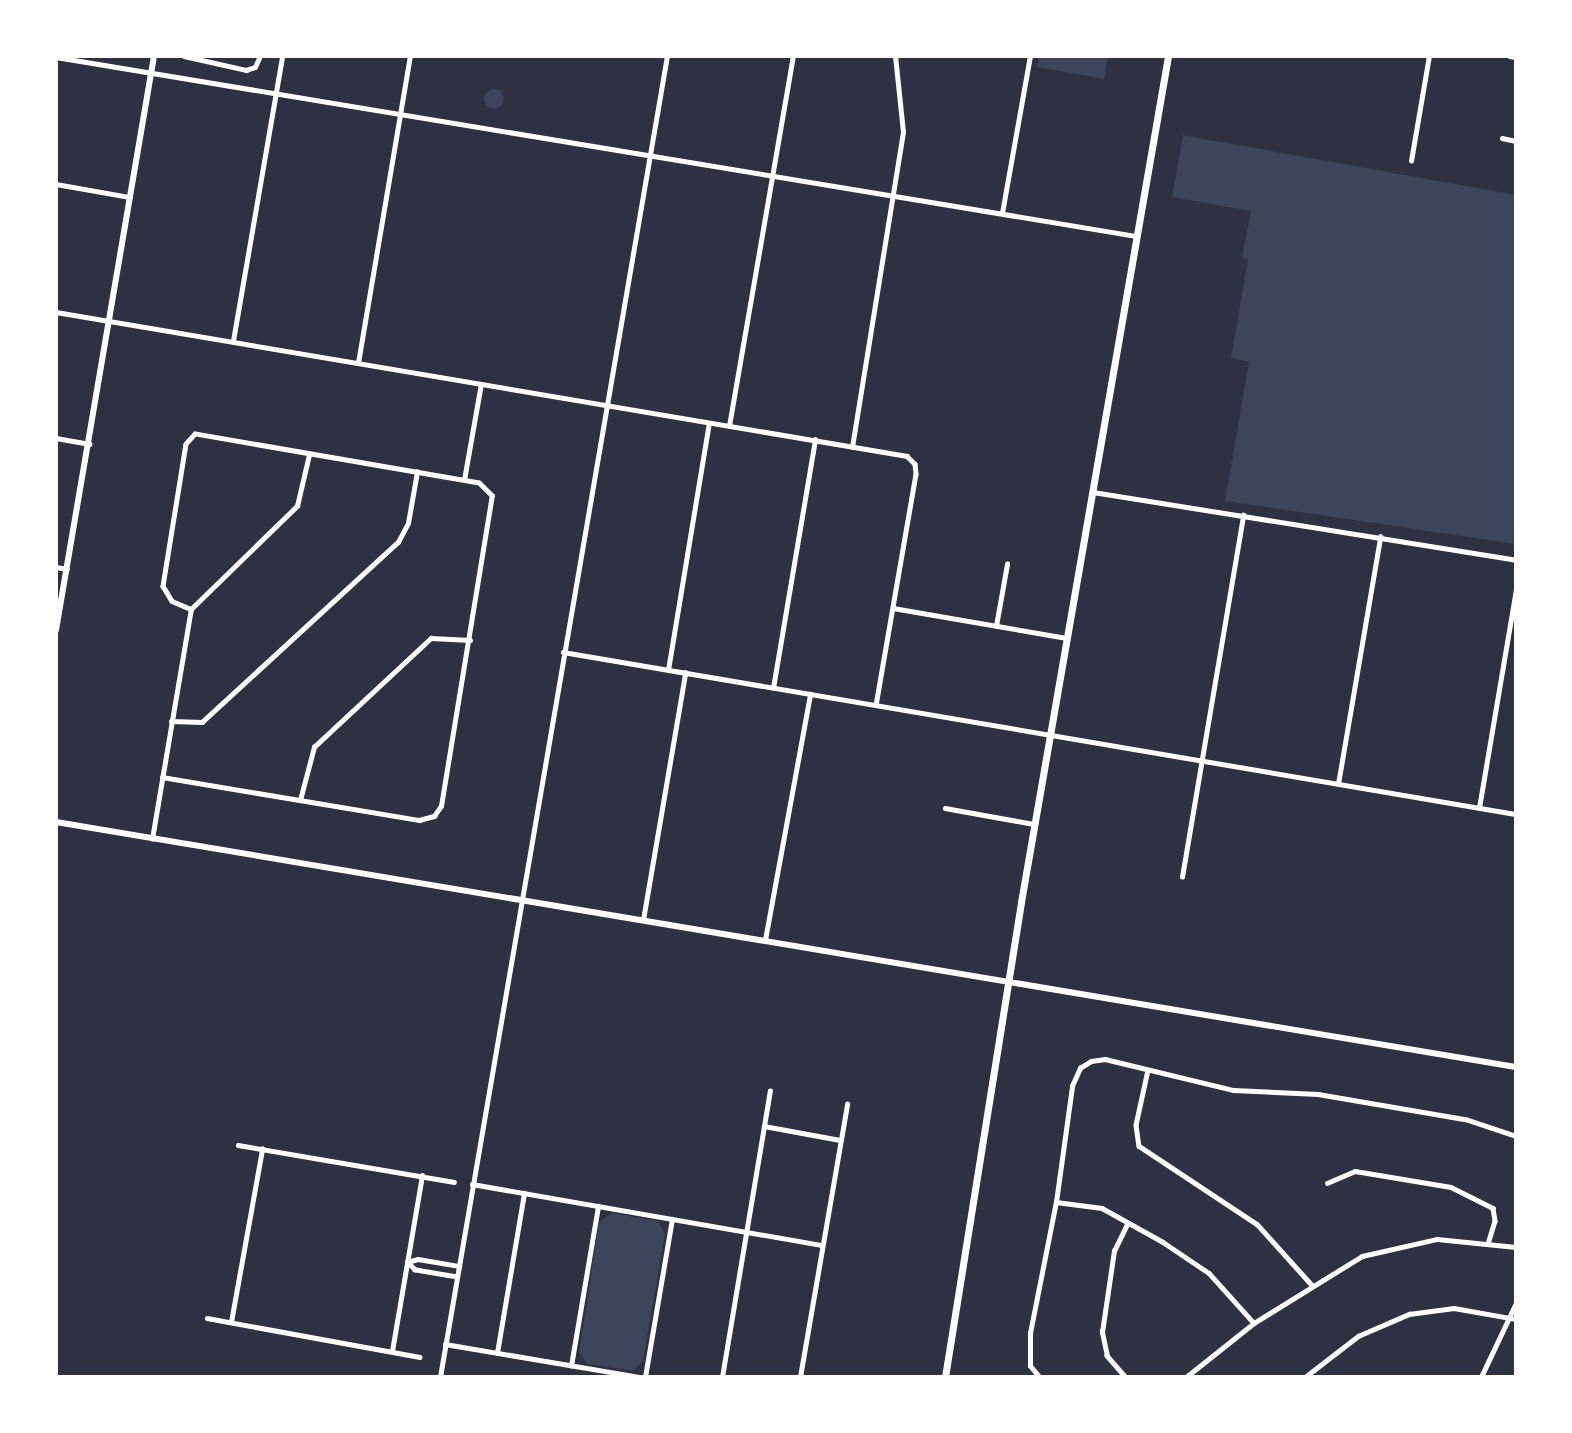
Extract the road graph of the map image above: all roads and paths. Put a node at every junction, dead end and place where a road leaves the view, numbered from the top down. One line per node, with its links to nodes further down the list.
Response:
1 (154, 56): 15 (street)
2 (184, 56): 3 (street)
3 (260, 56)
4 (282, 56): 16 (street)
5 (410, 56): 17 (street)
6 (667, 56): 20 (street)
7 (793, 56): 22 (street)
8 (895, 56): 24 (street)
9 (1030, 56): 26 (street)
10 (1168, 56): 27 (main road)
11 (1429, 56): 21 (street)
12 (1510, 56): 14 (street)
13 (56, 57): 15 (street)
14 (1516, 57)
15 (151, 73): 16 (street); 25 (street)
16 (275, 95): 17 (street); 30 (street)
17 (399, 116): 20 (street); 31 (street)
18 (1502, 138): 19 (street)
19 (1516, 141)
20 (649, 158): 22 (street); 33 (street)
21 (1410, 162)
22 (772, 176): 24 (street); 35 (street)
23 (56, 184): 25 (street)
24 (893, 194): 26 (street); 39 (street)
25 (130, 197): 29 (street)
26 (1002, 213): 27 (street)
27 (1136, 236): 43 (main road)
28 (56, 312): 29 (street)
29 (109, 321): 30 (street); 38 (street)
30 (233, 342): 31 (street)
31 (358, 363): 32 (street)
32 (481, 384): 33 (street); 42 (street)
33 (605, 405): 34 (street); 57 (street)
34 (709, 423): 35 (street); 58 (street)
35 (729, 426): 37 (street)
36 (56, 438): 38 (street)
37 (815, 440): 39 (street); 60 (street)
38 (89, 444): 49 (street)
39 (852, 447): 52 (street)
40 (309, 455): 41 (street); 51 (street); 51 (street)
41 (417, 472): 42 (street); 63 (street)
42 (464, 480): 56 (street)
43 (1092, 492): 44 (street); 55 (main road)
44 (1243, 515): 45 (street); 65 (street)
45 (1380, 537): 46 (street); 67 (street)
46 (1516, 560)
47 (1007, 564): 53 (street)
48 (56, 567): 49 (street)
49 (67, 569): 54 (street)
50 (1516, 590): 70 (street)
51 (191, 608): 63 (street)
52 (892, 608): 53 (street); 62 (street)
53 (996, 626): 55 (street)
54 (56, 630)
55 (1067, 638): 64 (main road)
56 (470, 639): 68 (street); 68 (street)
57 (563, 652): 58 (street); 76 (street)
58 (668, 670): 59 (street)
59 (685, 673): 60 (street); 77 (street)
60 (772, 688): 61 (street)
61 (810, 694): 62 (street); 78 (street)
62 (876, 705): 64 (street)
63 (171, 721): 66 (street)
64 (1051, 732): 65 (street); 73 (main road)
65 (1202, 762): 67 (street); 75 (street)
66 (162, 777): 68 (street); 74 (street)
67 (1338, 784): 70 (street)
68 (300, 800)
69 (945, 808): 73 (street)
70 (1479, 808): 71 (street)
71 (1516, 814)
72 (56, 822): 74 (street)
73 (1035, 824): 79 (main road)
74 (152, 839): 76 (street)
75 (1182, 877)
76 (520, 900): 77 (street); 92 (street)
77 (643, 920): 78 (street)
78 (765, 940): 79 (street)
79 (1009, 981): 80 (street); 120 (main road)
80 (1516, 1068)
81 (1148, 1070): 85 (street); 94 (street); 105 (street)
82 (770, 1091): 84 (street)
83 (846, 1104): 86 (street)
84 (764, 1126): 86 (street); 98 (street)
85 (1516, 1136)
86 (840, 1140): 100 (street)
87 (238, 1145): 88 (street)
88 (262, 1149): 89 (street); 109 (street)
89 (422, 1176): 90 (street); 102 (street)
90 (454, 1182)
91 (1327, 1183): 99 (street)
92 (472, 1184): 93 (street); 103 (street)
93 (524, 1194): 95 (street); 113 (street)
94 (1056, 1202): 97 (street); 121 (street)
95 (598, 1206): 96 (street); 115 (street)
96 (672, 1219): 98 (street); 117 (street)
97 (1127, 1224): 110 (street); 122 (street)
98 (747, 1232): 100 (street); 118 (street)
99 (1489, 1241): 101 (street); 105 (street)
100 (822, 1245): 119 (street)
101 (1516, 1247)
102 (407, 1262): 103 (street); 104 (street); 112 (street)
103 (459, 1266): 104 (street)
104 (457, 1277): 111 (street)
105 (1311, 1285): 110 (street)
106 (1516, 1303): 108 (street)
107 (207, 1318): 109 (street)
108 (1514, 1318): 124 (street); 125 (street)
109 (232, 1322): 112 (street)
110 (1254, 1323): 123 (street)
111 (445, 1344): 113 (street); 116 (street)
112 (392, 1351): 114 (street)
113 (497, 1353): 115 (street)
114 (419, 1357)
115 (571, 1366): 117 (street)
116 (440, 1377)
117 (643, 1377)
118 (722, 1377)
119 (800, 1377)
120 (945, 1377)
121 (1039, 1377)
122 (1125, 1377)
123 (1186, 1377)
124 (1305, 1377)
125 (1481, 1377)

